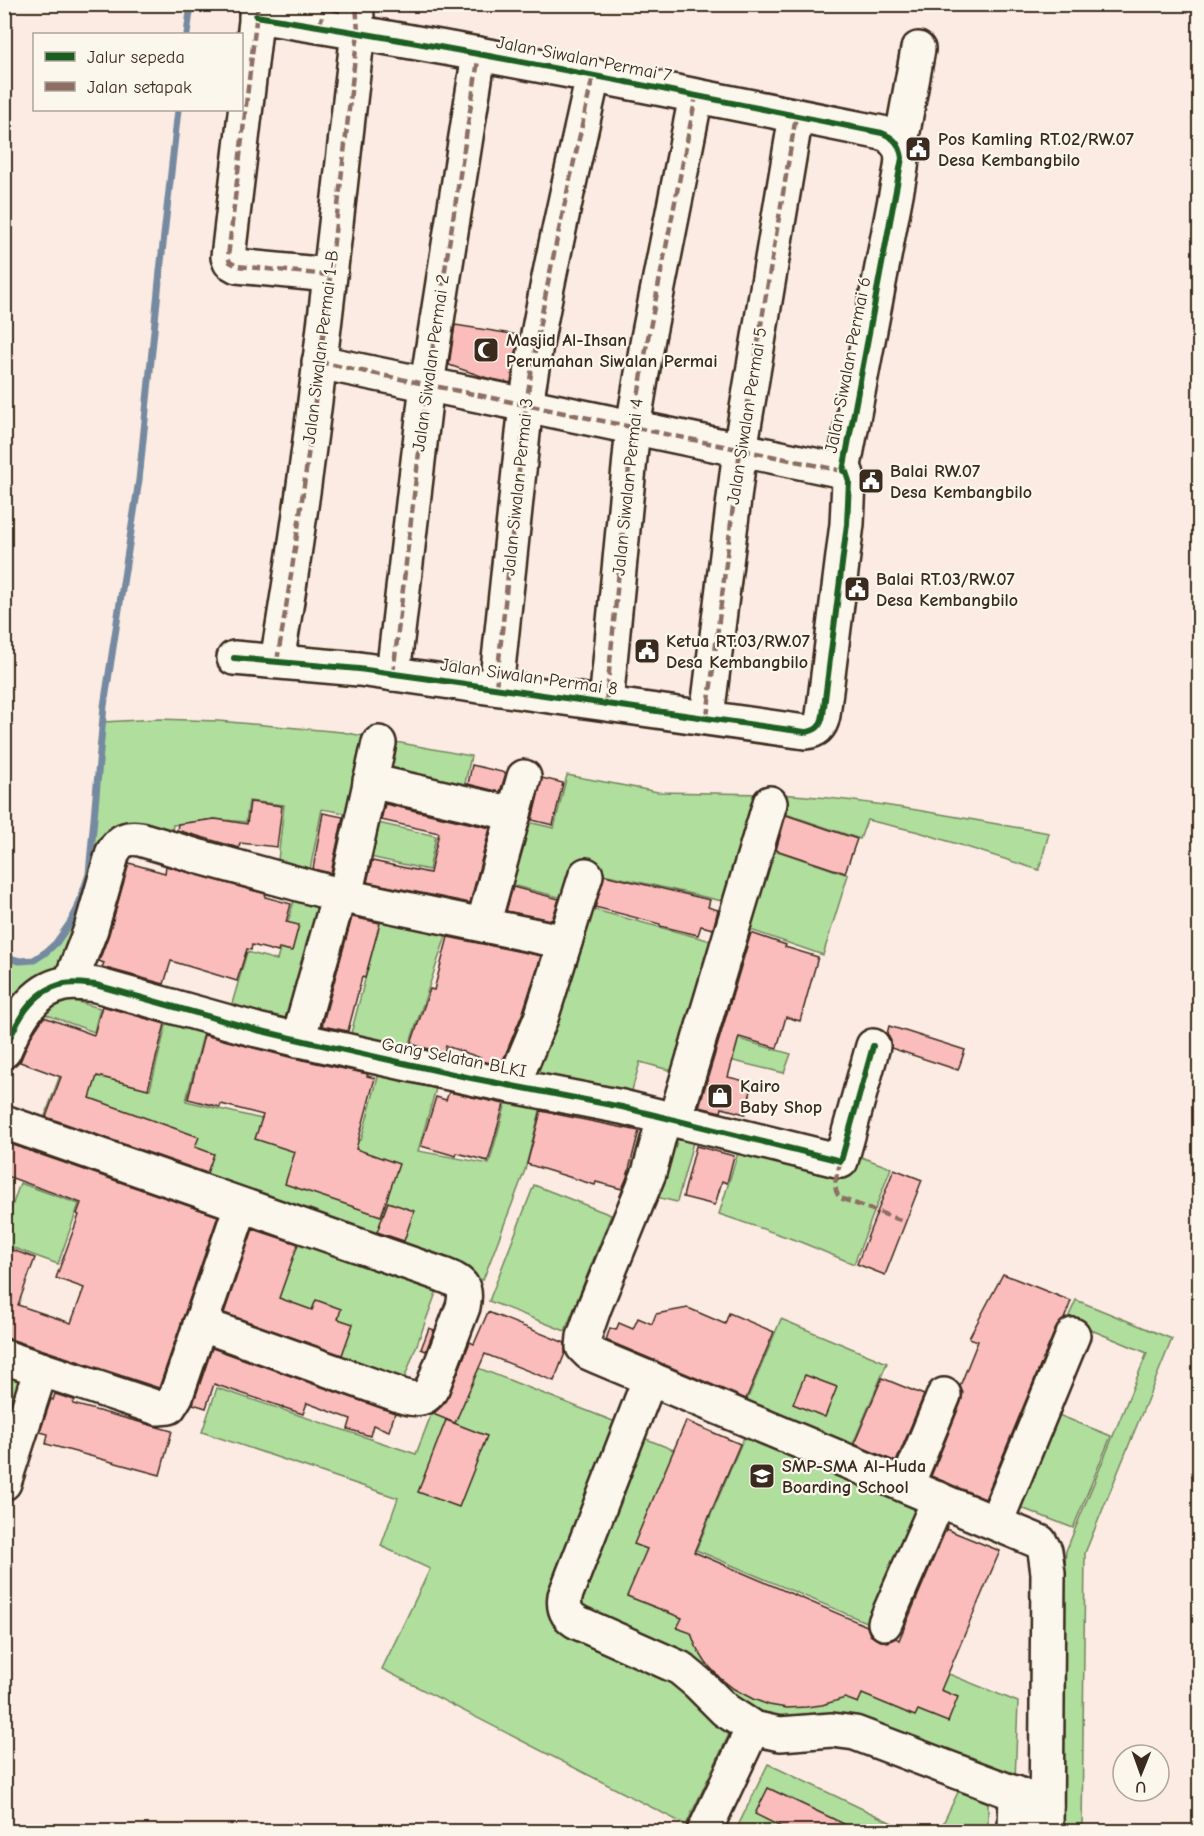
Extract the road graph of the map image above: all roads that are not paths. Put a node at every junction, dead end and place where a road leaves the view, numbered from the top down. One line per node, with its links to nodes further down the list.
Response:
1 (257, 10): 2 (street, Jalan Siwalan Permai 7); 10 (street)
2 (322, 15): 3 (street, Jalan Siwalan Permai 7)
3 (357, 18): 5 (street, Jalan Siwalan Permai 7); 10 (street, Jalan Siwalan Permai 1-B)
4 (918, 49): 9 (street, Jalan Siwalan Permai 6)
5 (479, 54): 6 (street, Jalan Siwalan Permai 7); 12 (street, Jalan Siwalan Permai 2)
6 (593, 76): 7 (street, Jalan Siwalan Permai 7); 13 (street, Jalan Siwalan Permai 3)
7 (696, 96): 8 (street, Jalan Siwalan Permai 7); 14 (street, Jalan Siwalan Permai 4)
8 (796, 116): 9 (street, Jalan Siwalan Permai 7); 15 (street, Jalan Siwalan Permai 5)
9 (900, 148): 16 (street, Jalan Siwalan Permai 6)
10 (329, 275): 11 (street, Jalan Siwalan Permai 1-B)
11 (319, 362): 12 (street); 18 (street, Jalan Siwalan Permai 1-B)
12 (427, 384): 13 (street); 19 (street, Jalan Siwalan Permai 2)
13 (526, 405): 14 (street); 20 (street, Jalan Siwalan Permai 3)
14 (633, 427): 15 (street); 21 (street, Jalan Siwalan Permai 4)
15 (740, 450): 16 (street); 22 (street, Jalan Siwalan Permai 5)
16 (843, 471): 23 (street, Jalan Siwalan Permai 6)
17 (234, 658): 18 (street, Jalan Siwalan Permai 8)
18 (277, 662): 19 (street, Jalan Siwalan Permai 8)
19 (393, 674): 20 (street, Jalan Siwalan Permai 8)
20 (496, 688): 21 (street, Jalan Siwalan Permai 8)
21 (606, 703): 22 (street, Jalan Siwalan Permai 8)
22 (708, 717): 23 (street, Jalan Siwalan Permai 8)
23 (818, 728)
24 (379, 743): 26 (street)
25 (524, 777): 28 (street)
26 (370, 781): 28 (street); 30 (street)
27 (770, 803): 38 (street)
28 (514, 814): 31 (street)
29 (586, 875): 32 (street)
30 (342, 895): 31 (street); 33 (street); 34 (street)
31 (483, 925): 32 (street)
32 (565, 942): 37 (street)
33 (66, 983): 34 (street, Gang Selatan BLKI); 36 (street)
34 (298, 1040): 37 (street, Gang Selatan BLKI)
35 (873, 1046): 38 (street, Gang Selatan BLKI)
36 (4, 1051)
37 (513, 1085): 38 (street, Gang Selatan BLKI)
38 (669, 1119): 45 (street)
39 (4, 1122): 40 (street)
40 (241, 1206): 41 (street); 41 (street)
41 (200, 1324): 44 (street)
42 (1073, 1335): 50 (street)
43 (4, 1357): 44 (street)
44 (41, 1369): 47 (street)
45 (650, 1378): 48 (street); 52 (street)
46 (944, 1395): 48 (street)
47 (4, 1483)
48 (907, 1485): 49 (street)
49 (939, 1498): 50 (street); 51 (street)
50 (996, 1522): 54 (street)
51 (885, 1623)
52 (753, 1728): 53 (street); 55 (street)
53 (1016, 1793): 54 (street); 56 (street)
54 (1046, 1818)
55 (704, 1832)
56 (1015, 1832)

